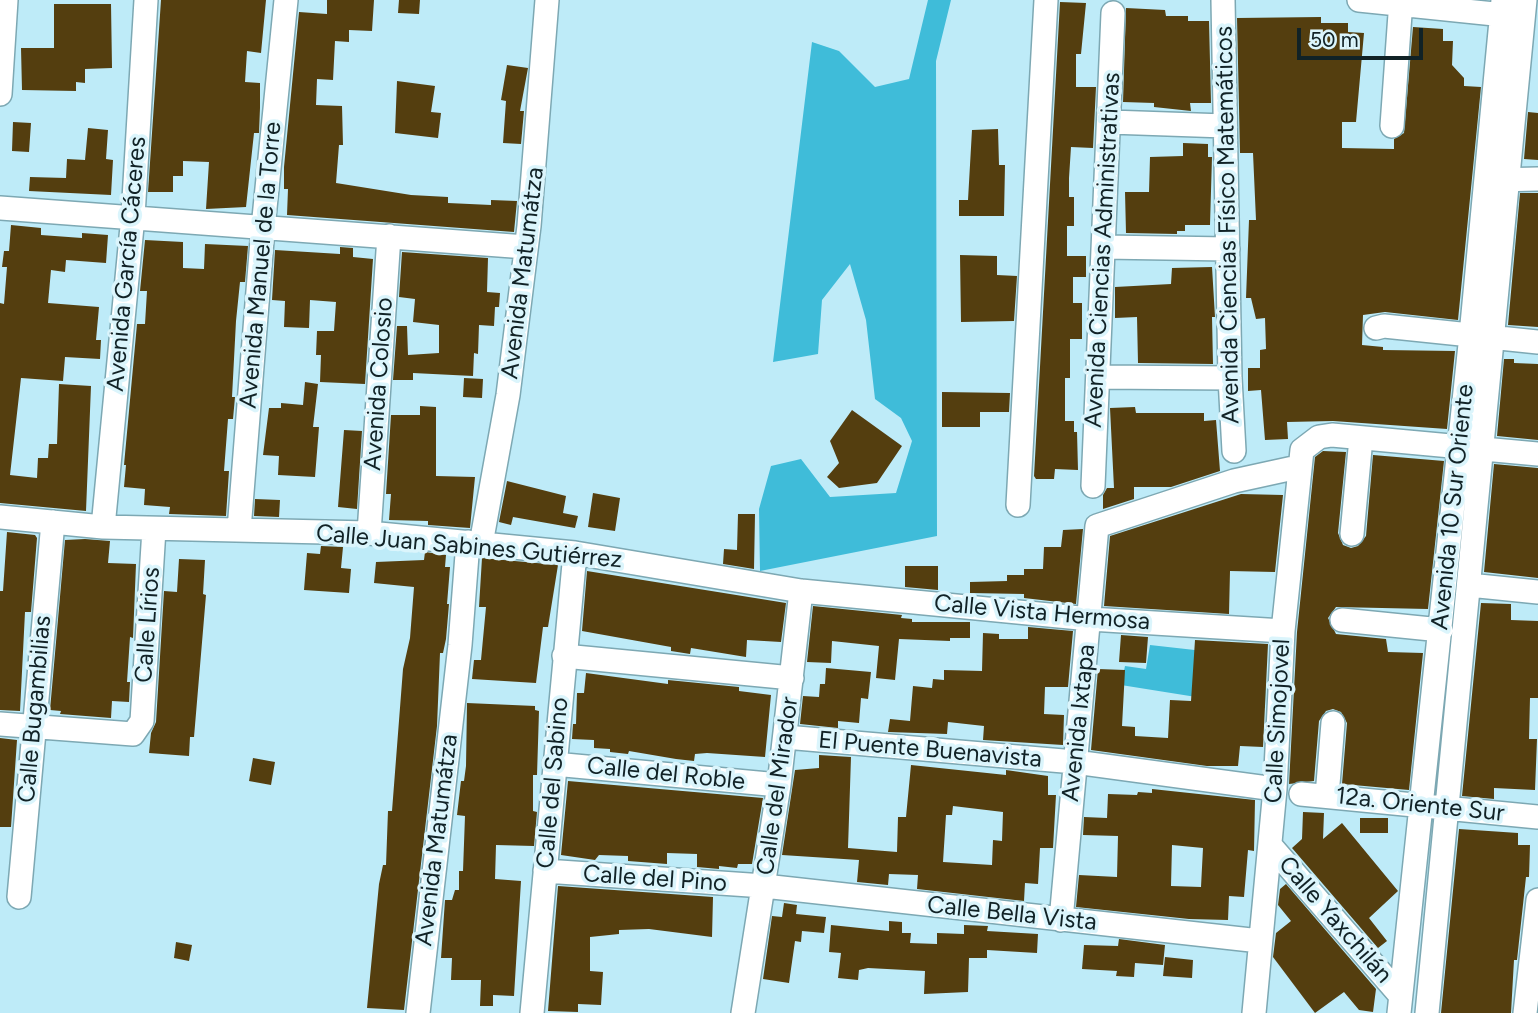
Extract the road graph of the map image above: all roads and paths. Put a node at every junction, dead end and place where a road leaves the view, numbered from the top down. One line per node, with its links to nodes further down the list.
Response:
1 (6, 0): 11 (street)
2 (146, 0): 18 (street, Avenida García Cáceres)
3 (286, 0): 19 (street, Avenida Manuel de la Torre)
4 (547, 0): 21 (street, Avenida Matumátza)
5 (1046, 0): 36 (street)
6 (1223, 0): 13 (street, Avenida Ciencias Físico Matemáticos)
7 (1359, 0): 8 (street)
8 (1401, 2): 9 (street); 14 (street)
9 (1518, 10): 16 (street, Avenida 10 Sur Oriente)
10 (1113, 13): 12 (street, Avenida Ciencias Administrativas)
11 (0, 94)
12 (1110, 122): 13 (street); 22 (street, Avenida Ciencias Administrativas)
13 (1225, 126): 23 (street, Avenida Ciencias Físico Matemáticos)
14 (1392, 126)
15 (1538, 179): 16 (street)
16 (1498, 180): 25 (street, Avenida 10 Sur Oriente)
17 (0, 208): 18 (street)
18 (133, 216): 19 (street); 39 (street, Avenida García Cáceres)
19 (263, 228): 20 (street); 41 (street, Avenida Manuel de la Torre)
20 (389, 236): 21 (street); 42 (street, Avenida Colosio)
21 (526, 247): 44 (street, Avenida Matumátza)
22 (1104, 247): 23 (street); 27 (street, Avenida Ciencias Administrativas)
23 (1228, 249): 28 (street, Avenida Ciencias Físico Matemáticos)
24 (1376, 328): 25 (street)
25 (1482, 336): 26 (street); 30 (street, Avenida 10 Sur Oriente); 31 (street, Avenida 10 Sur Oriente)
26 (1538, 342)
27 (1098, 377): 28 (street); 35 (street, Avenida Ciencias Administrativas)
28 (1230, 378): 32 (street, Avenida Ciencias Físico Matemáticos)
29 (1361, 438): 30 (street); 34 (street, Calle Simojovel); 43 (street)
30 (1459, 448): 31 (street); 51 (street, Avenida 10 Sur Oriente)
31 (1482, 448): 33 (street); 46 (street, Avenida 10 Sur Oriente)
32 (1234, 450)
33 (1538, 454)
34 (1298, 467): 49 (street, Avenida Ixtapa); 52 (street, Calle Simojovel)
35 (1093, 486)
36 (1018, 505)
37 (0, 517): 38 (street, Calle Juan Sabines Gutiérrez)
38 (53, 522): 39 (street, Calle Juan Sabines Gutiérrez); 57 (street, Calle Bugambilias)
39 (103, 527): 40 (street, Calle Juan Sabines Gutiérrez)
40 (153, 529): 41 (street, Calle Juan Sabines Gutiérrez); 57 (street, Calle Lírios)
41 (239, 530): 42 (street, Calle Juan Sabines Gutiérrez)
42 (369, 533): 44 (street, Calle Juan Sabines Gutiérrez)
43 (1352, 534)
44 (474, 543): 45 (street, Calle Juan Sabines Gutiérrez); 76 (street, Avenida Matumátza)
45 (575, 553): 47 (street, Calle Juan Sabines Gutiérrez); 53 (street, Calle del Sabino)
46 (1469, 585): 48 (street); 66 (street, Avenida 10 Sur Oriente)
47 (801, 591): 49 (street, Calle Vista Hermosa); 54 (street, Calle del Mirador)
48 (1538, 592)
49 (1090, 619): 52 (street, Calle Vista Hermosa); 59 (street, Avenida Ixtapa)
50 (1342, 620): 51 (street)
51 (1440, 630): 65 (street, Avenida 10 Sur Oriente)
52 (1283, 631): 62 (street, Calle Simojovel)
53 (564, 656): 54 (street); 60 (street, Calle del Sabino)
54 (792, 678): 58 (street, Calle del Mirador)
55 (1333, 723): 64 (street)
56 (0, 724): 57 (street)
57 (32, 726): 71 (street, Calle Bugambilias)
58 (785, 737): 59 (street, El Puente Buenavista); 61 (street, Calle del Mirador)
59 (1074, 762): 62 (street); 73 (street, Avenida Ixtapa)
60 (554, 764): 61 (street, Calle del Roble); 69 (street, Calle del Sabino)
61 (779, 785): 70 (street, Calle del Mirador)
62 (1275, 789): 68 (street, Calle Simojovel)
63 (1301, 794): 64 (street, 12a. Oriente Sur)
64 (1326, 796): 65 (street, 12a. Oriente Sur)
65 (1421, 805): 66 (street, 12a. Oriente Sur); 75 (street, Avenida 10 Sur Oriente)
66 (1447, 807): 67 (street, 12a. Oriente Sur); 80 (street, Avenida 10 Sur Oriente)
67 (1538, 817)
68 (1270, 845): 74 (street, Calle Simojovel); 75 (street, Calle Yaxchilán)
69 (545, 871): 70 (street, Calle del Pino); 77 (street, Calle del Sabino)
70 (764, 886): 73 (street, Calle Bella Vista); 78 (street, Calle del Mirador)
71 (19, 897)
72 (1538, 901): 81 (street)
73 (1061, 920): 74 (street, Calle Bella Vista)
74 (1260, 941): 79 (street, Calle Simojovel)
75 (1400, 1004)
76 (418, 1013)
77 (532, 1013)
78 (743, 1013)
79 (1254, 1013)
80 (1427, 1013)
81 (1525, 1013)

